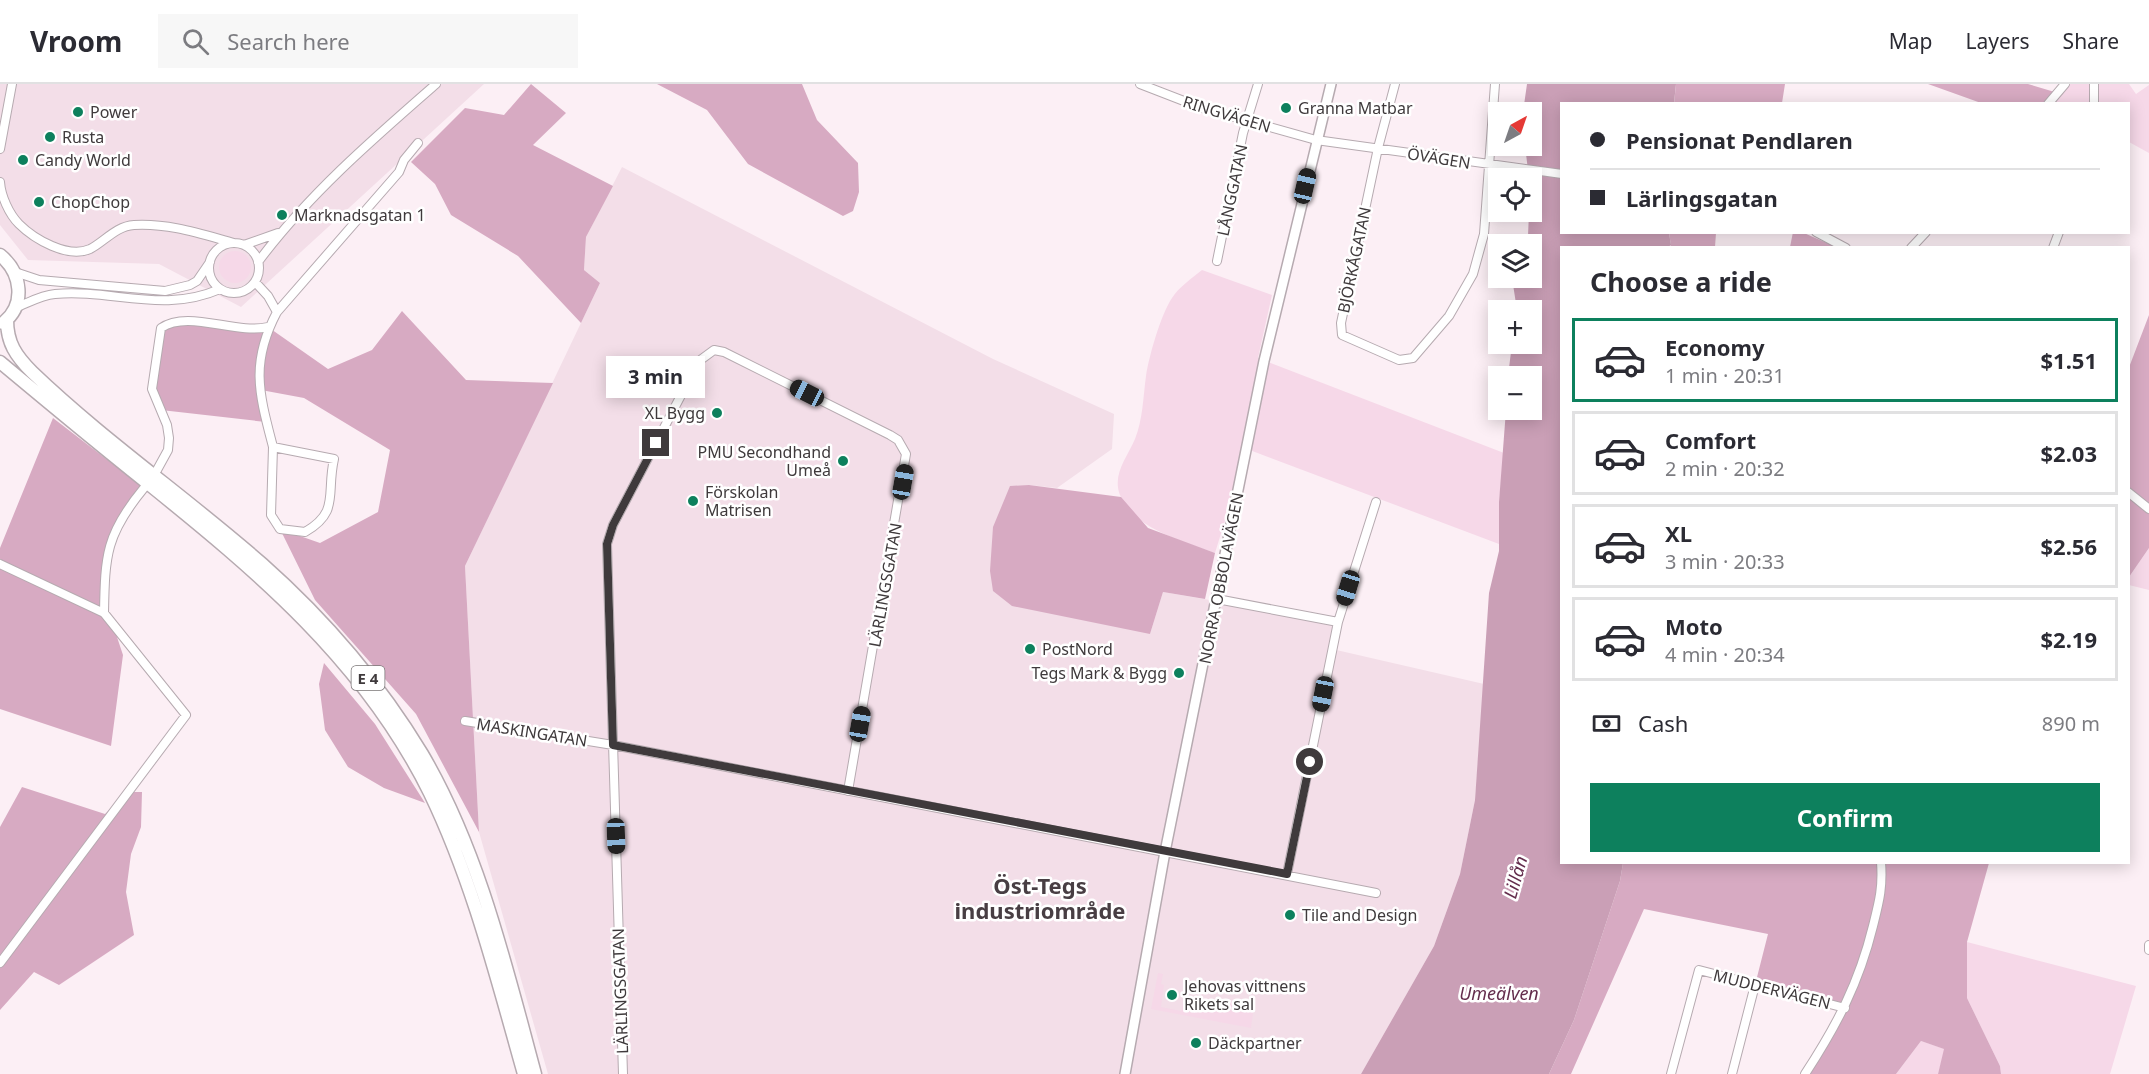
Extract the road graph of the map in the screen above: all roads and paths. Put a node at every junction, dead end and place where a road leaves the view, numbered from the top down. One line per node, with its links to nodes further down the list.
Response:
1 (12, 84): 16 (street)
2 (436, 84): 20 (street)
3 (1140, 84): 12 (street, RINGVÄGEN)
4 (1258, 84): 12 (street, LÅNGGATAN)
5 (1331, 84): 13 (street, NORRA OBBOLAVÄGEN)
6 (1395, 84): 15 (street)
7 (1495, 84): 17 (street)
8 (2065, 84): 10 (street)
9 (2094, 84): 11 (street)
10 (2050, 102)
11 (2094, 102)
12 (1247, 120): 13 (street, RINGVÄGEN); 28 (street, LÅNGGATAN)
13 (1316, 140): 15 (street, ÖVÄGEN); 46 (street, NORRA OBBOLAVÄGEN)
14 (418, 142): 35 (street)
15 (1378, 148): 17 (street, ÖVÄGEN); 17 (street, BJÖRKÅGATAN)
16 (0, 149)
17 (1488, 166): 18 (street, ÖVÄGEN)
18 (1560, 174)
19 (0, 182): 23 (street)
20 (280, 232): 24 (street); 30 (street)
21 (1820, 234): 25 (street)
22 (1924, 234): 26 (street)
23 (234, 243): 24 (street); 29 (street)
24 (244, 245): 30 (street)
25 (1842, 246)
26 (1913, 246)
27 (0, 255): 31 (highway)
28 (1217, 261)
29 (210, 262): 31 (street); 33 (street)
30 (258, 262): 32 (street)
31 (15, 272): 34 (highway)
32 (255, 282): 33 (street); 35 (street)
33 (220, 289): 34 (street)
34 (15, 308): 36 (highway, E 4)
35 (277, 312): 37 (street)
36 (4, 323): 62 (highway, E 4)
37 (268, 327): 39 (street); 40 (street)
38 (0, 363): 61 (highway, E 4)
39 (273, 447): 39 (street)
40 (157, 470)
41 (144, 488): 47 (street)
42 (2130, 494): 44 (street)
43 (1376, 502): 48 (street)
44 (2149, 508)
45 (0, 564): 47 (street)
46 (1217, 599): 48 (street); 52 (street, NORRA OBBOLAVÄGEN)
47 (104, 613): 58 (street)
48 (1338, 622): 54 (street)
49 (465, 721): 50 (street, MASKINGATAN)
50 (613, 745): 51 (street, MASKINGATAN); 51 (street, LÄRLINGSGATAN); 63 (street, LÄRLINGSGATAN)
51 (848, 791): 52 (street, MASKINGATAN)
52 (1165, 852): 54 (street, MASKINGATAN); 64 (street, NORRA OBBOLAVÄGEN)
53 (1881, 864): 60 (street)
54 (1287, 874): 55 (street, MASKINGATAN)
55 (1376, 893)
56 (2149, 945): 57 (street)
57 (2149, 950)
58 (0, 963)
59 (1755, 985): 60 (street, MUDDERVÄGEN); 65 (street, MUDDERVÄGEN); 66 (street)
60 (1845, 1008): 67 (street)
61 (524, 1074)
62 (535, 1074)
63 (623, 1074)
64 (1125, 1074)
65 (1671, 1074)
66 (1732, 1074)
67 (1805, 1074)

